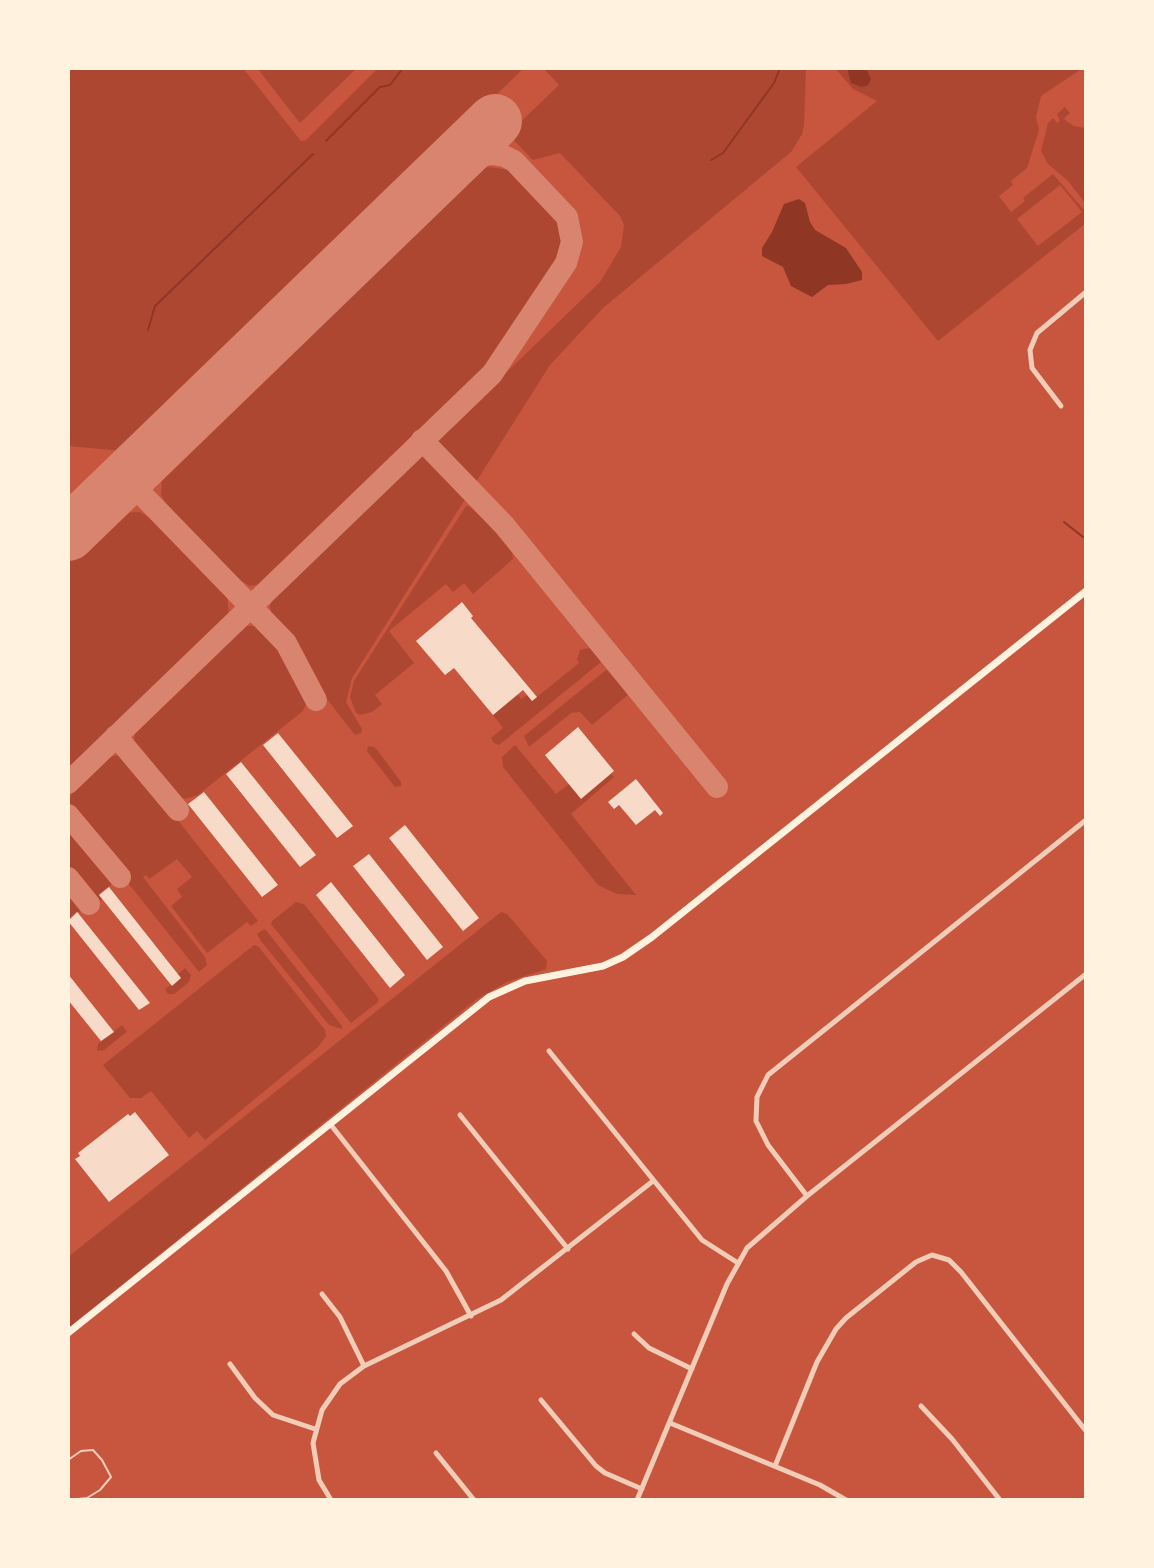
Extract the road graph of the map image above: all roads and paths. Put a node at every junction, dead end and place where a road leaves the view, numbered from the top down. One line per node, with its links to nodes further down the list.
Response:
1 (1086, 292): 2 (street)
2 (1061, 406)
3 (1086, 591): 8 (main road)
4 (1086, 820): 10 (street)
5 (1086, 974): 10 (street)
6 (549, 1051): 9 (street)
7 (460, 1115): 11 (street)
8 (331, 1125): 14 (street); 15 (main road)
9 (653, 1181): 11 (street); 12 (street)
10 (807, 1196): 12 (street)
11 (568, 1249): 14 (street)
12 (738, 1263): 19 (street)
13 (322, 1294): 18 (street)
14 (471, 1316): 18 (street)
15 (68, 1333)
16 (634, 1334): 19 (street)
17 (230, 1364): 23 (street)
18 (364, 1366): 23 (street)
19 (692, 1369): 22 (street)
20 (541, 1400): 28 (street)
21 (921, 1406): 34 (street)
22 (670, 1423): 27 (street); 28 (street)
23 (315, 1429): 30 (street)
24 (1086, 1431): 27 (street)
25 (436, 1453): 31 (street)
26 (68, 1460): 29 (lane)
27 (775, 1466): 33 (street)
28 (642, 1489): 32 (street)
29 (68, 1500)
30 (331, 1500)
31 (474, 1500)
32 (637, 1500)
33 (846, 1500)
34 (1000, 1500)

